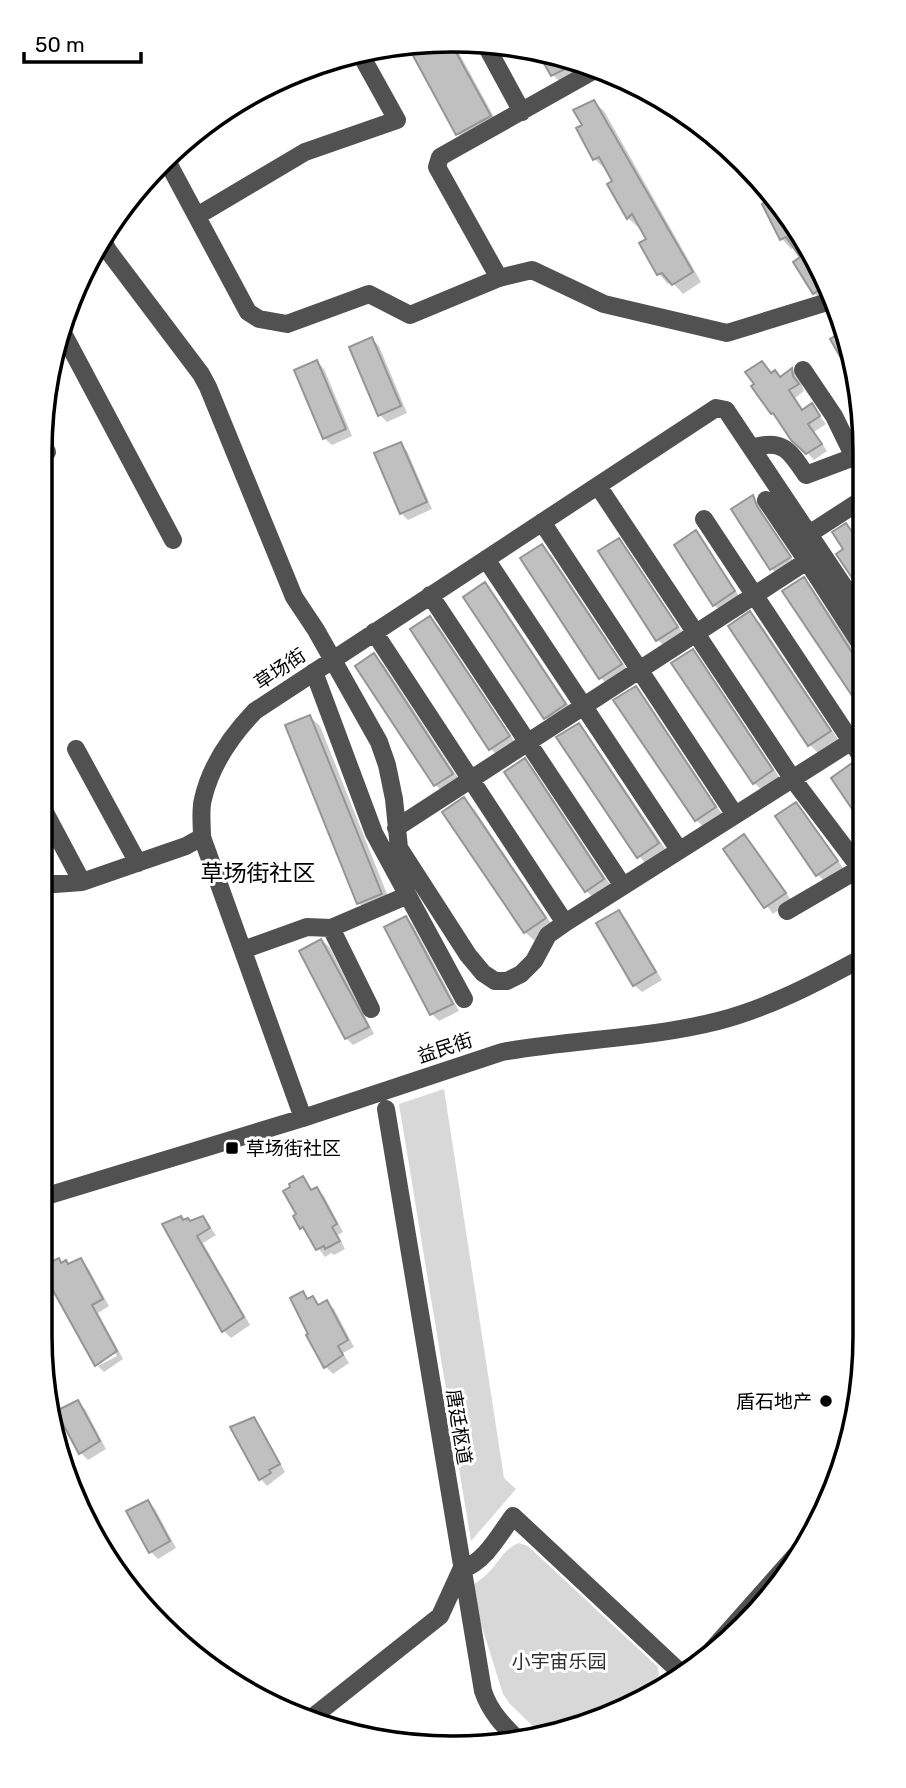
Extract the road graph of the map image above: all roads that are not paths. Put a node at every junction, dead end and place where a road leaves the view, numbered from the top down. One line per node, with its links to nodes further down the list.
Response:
1 (491, 54): 4 (street)
2 (365, 62): 6 (street)
3 (586, 75): 4 (street)
4 (522, 113): 8 (street)
5 (171, 169): 6 (street)
6 (197, 216): 8 (street)
7 (108, 250): 30 (street, 草场街)
8 (499, 278): 9 (street)
9 (824, 303)
10 (68, 343): 21 (street)
11 (803, 370): 13 (street)
12 (752, 448): 14 (street); 15 (street); 20 (street)
13 (853, 448)
14 (853, 458)
15 (598, 485): 19 (street); 29 (street)
16 (766, 500): 23 (street)
17 (853, 511): 20 (street)
18 (704, 519): 25 (street)
19 (542, 522): 22 (street); 31 (street)
20 (809, 534): 26 (street)
21 (173, 540)
22 (486, 559): 24 (street); 33 (street)
23 (807, 561): 25 (street); 28 (street)
24 (430, 595): 27 (street); 36 (street)
25 (755, 595): 29 (street); 34 (street)
26 (853, 600)
27 (374, 632): 30 (street); 39 (street)
28 (853, 632)
29 (695, 634): 31 (street); 38 (street)
30 (331, 660): 32 (street, 草场街); 42 (street)
31 (639, 670): 33 (street); 40 (street)
32 (314, 672): 43 (street, 草场街); 51 (street)
33 (584, 706): 36 (street); 44 (street)
34 (853, 731)
35 (853, 740): 38 (street)
36 (528, 743): 39 (street); 50 (street)
37 (76, 749): 46 (street)
38 (792, 778): 40 (street); 45 (street)
39 (470, 780): 42 (street); 53 (street)
40 (735, 815): 44 (street)
41 (52, 826): 48 (street)
42 (396, 828): 53 (street)
43 (202, 837): 46 (street); 55 (street, 草场街)
44 (679, 850): 50 (street)
45 (853, 856)
46 (138, 863): 48 (street)
47 (853, 872): 52 (street)
48 (82, 882): 49 (street)
49 (52, 884)
50 (623, 886): 53 (street)
51 (406, 895): 54 (street); 57 (street)
52 (787, 911)
53 (565, 923)
54 (331, 928): 55 (street); 58 (street)
55 (243, 950): 60 (street, 草场街)
56 (853, 962): 60 (street, 益民街)
57 (464, 999)
58 (371, 1009)
59 (386, 1108): 62 (street, 唐廷枢道)
60 (303, 1118): 61 (street, 益民街)
61 (52, 1194)
62 (461, 1570): 63 (street); 64 (street); 65 (street, 唐廷枢道)
63 (676, 1668)
64 (319, 1712)
65 (509, 1731)

